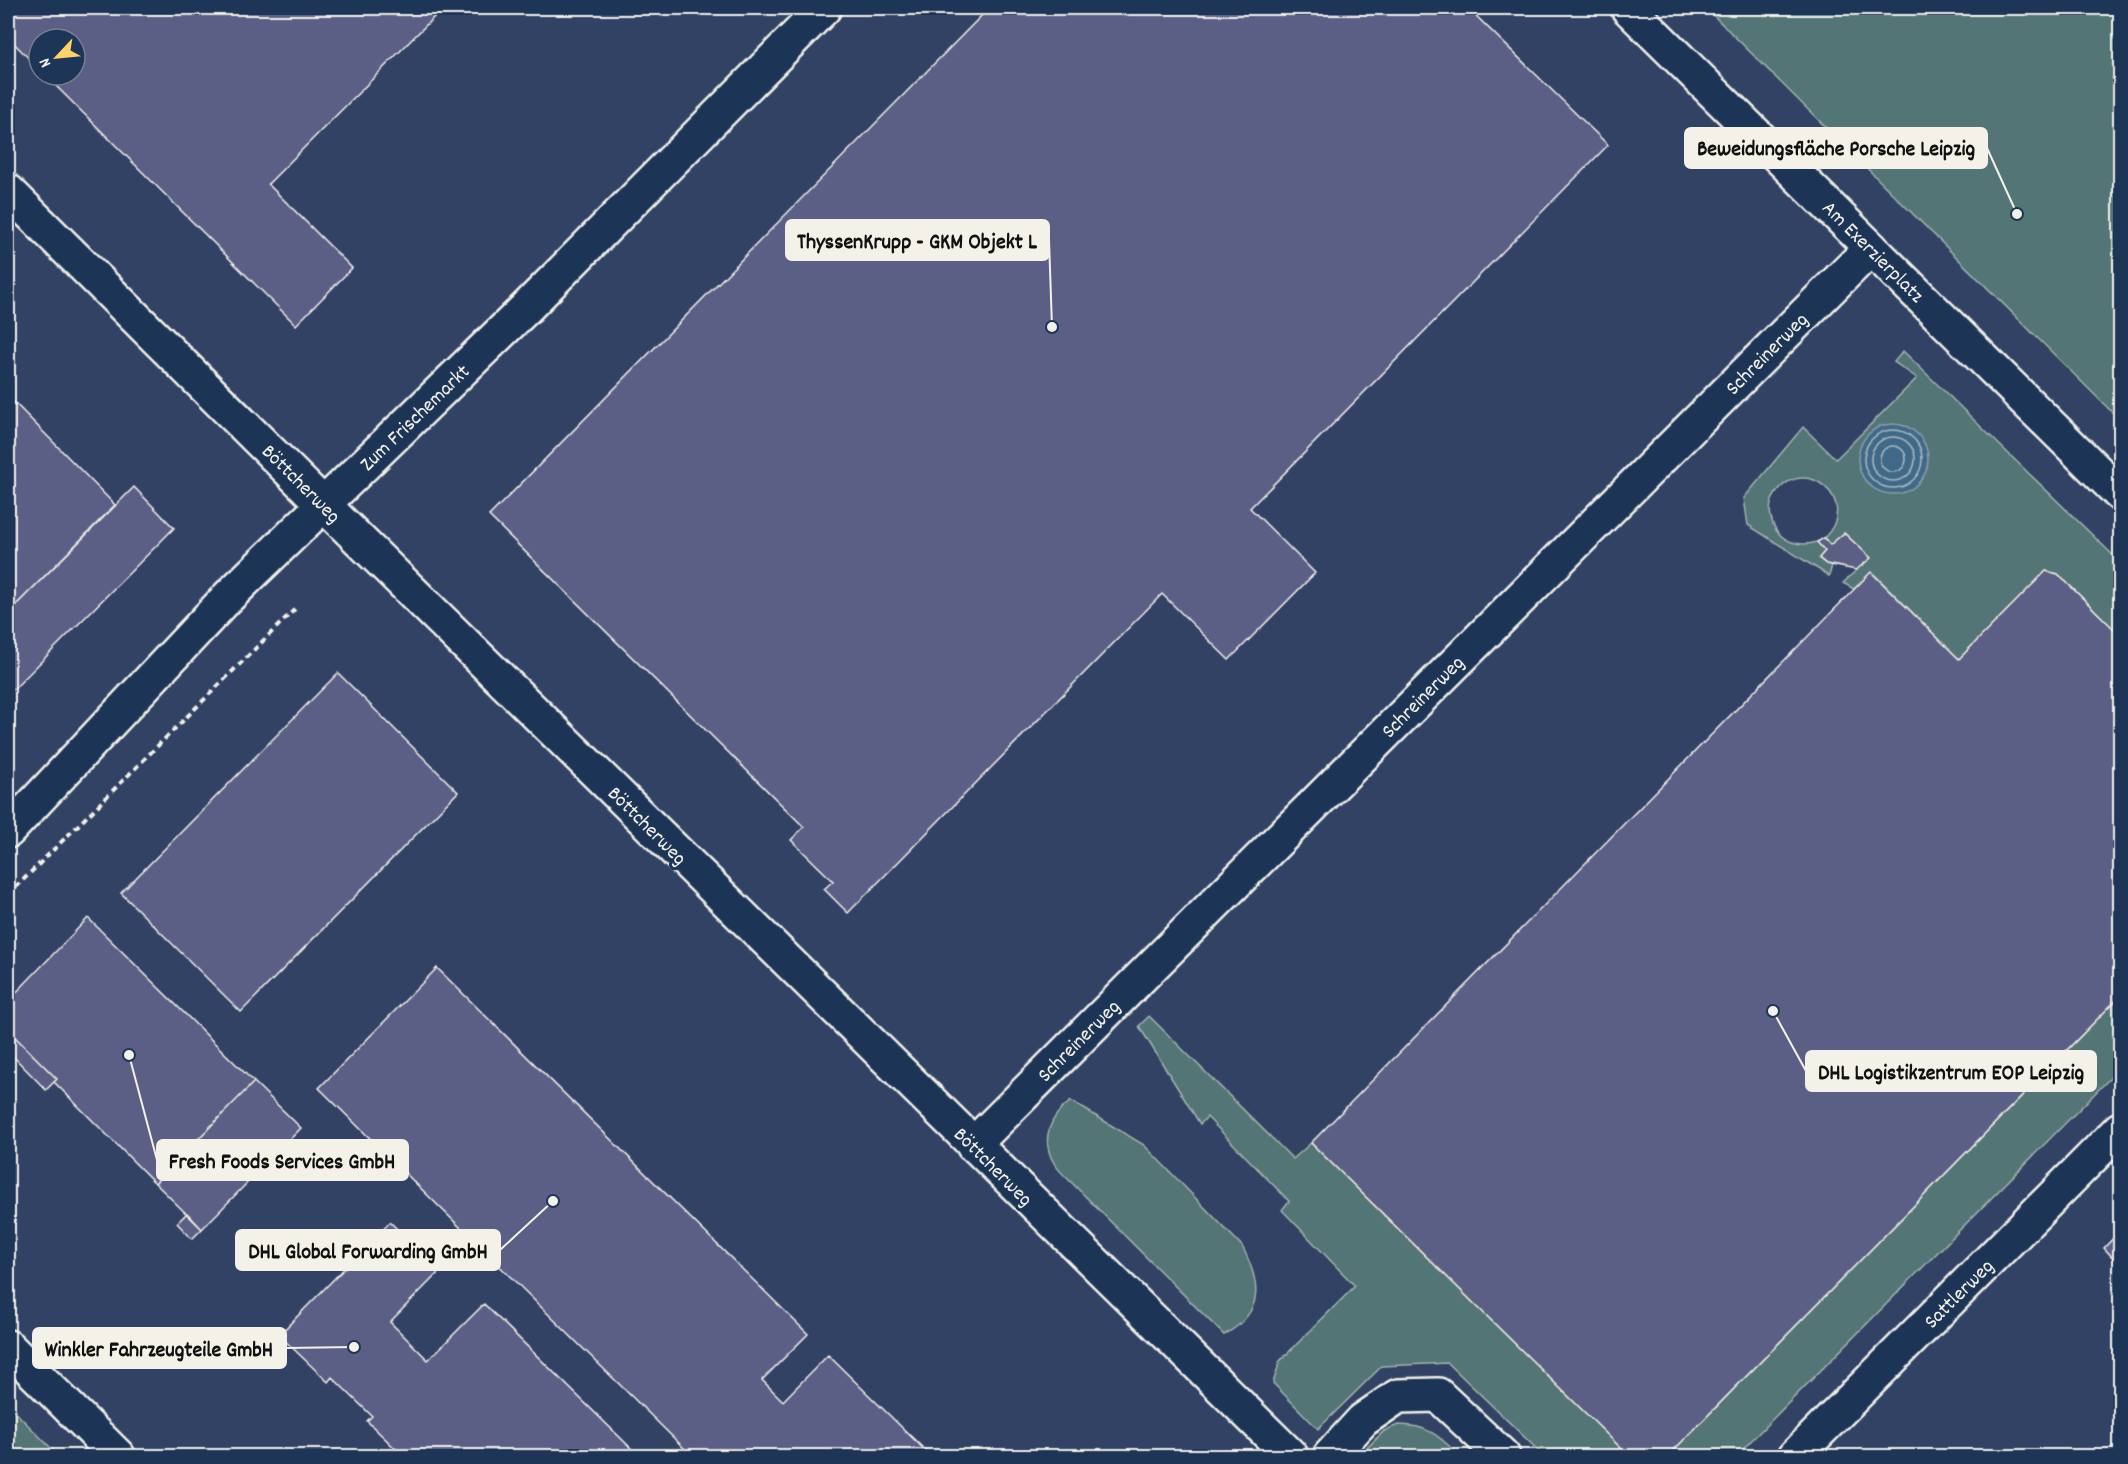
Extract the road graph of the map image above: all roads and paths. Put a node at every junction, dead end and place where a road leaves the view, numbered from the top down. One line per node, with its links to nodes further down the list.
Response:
1 (824, 8): 6 (street, Zum Frischemarkt)
2 (1628, 8): 4 (street, Am Exerzierplatz)
3 (8, 191): 6 (street, Böttcherweg)
4 (1871, 248): 5 (street, Am Exerzierplatz); 11 (street, Schreinerweg)
5 (2121, 494)
6 (324, 506): 8 (street, Zum Frischemarkt); 11 (street, Böttcherweg)
7 (296, 608): 9 (path)
8 (8, 831)
9 (8, 895)
10 (2121, 1129): 17 (street, Sattlerweg)
11 (973, 1145): 14 (street, Böttcherweg)
12 (8, 1347): 13 (street)
13 (118, 1456)
14 (1291, 1456)
15 (1330, 1456): 16 (street)
16 (1503, 1456)
17 (1795, 1456)

